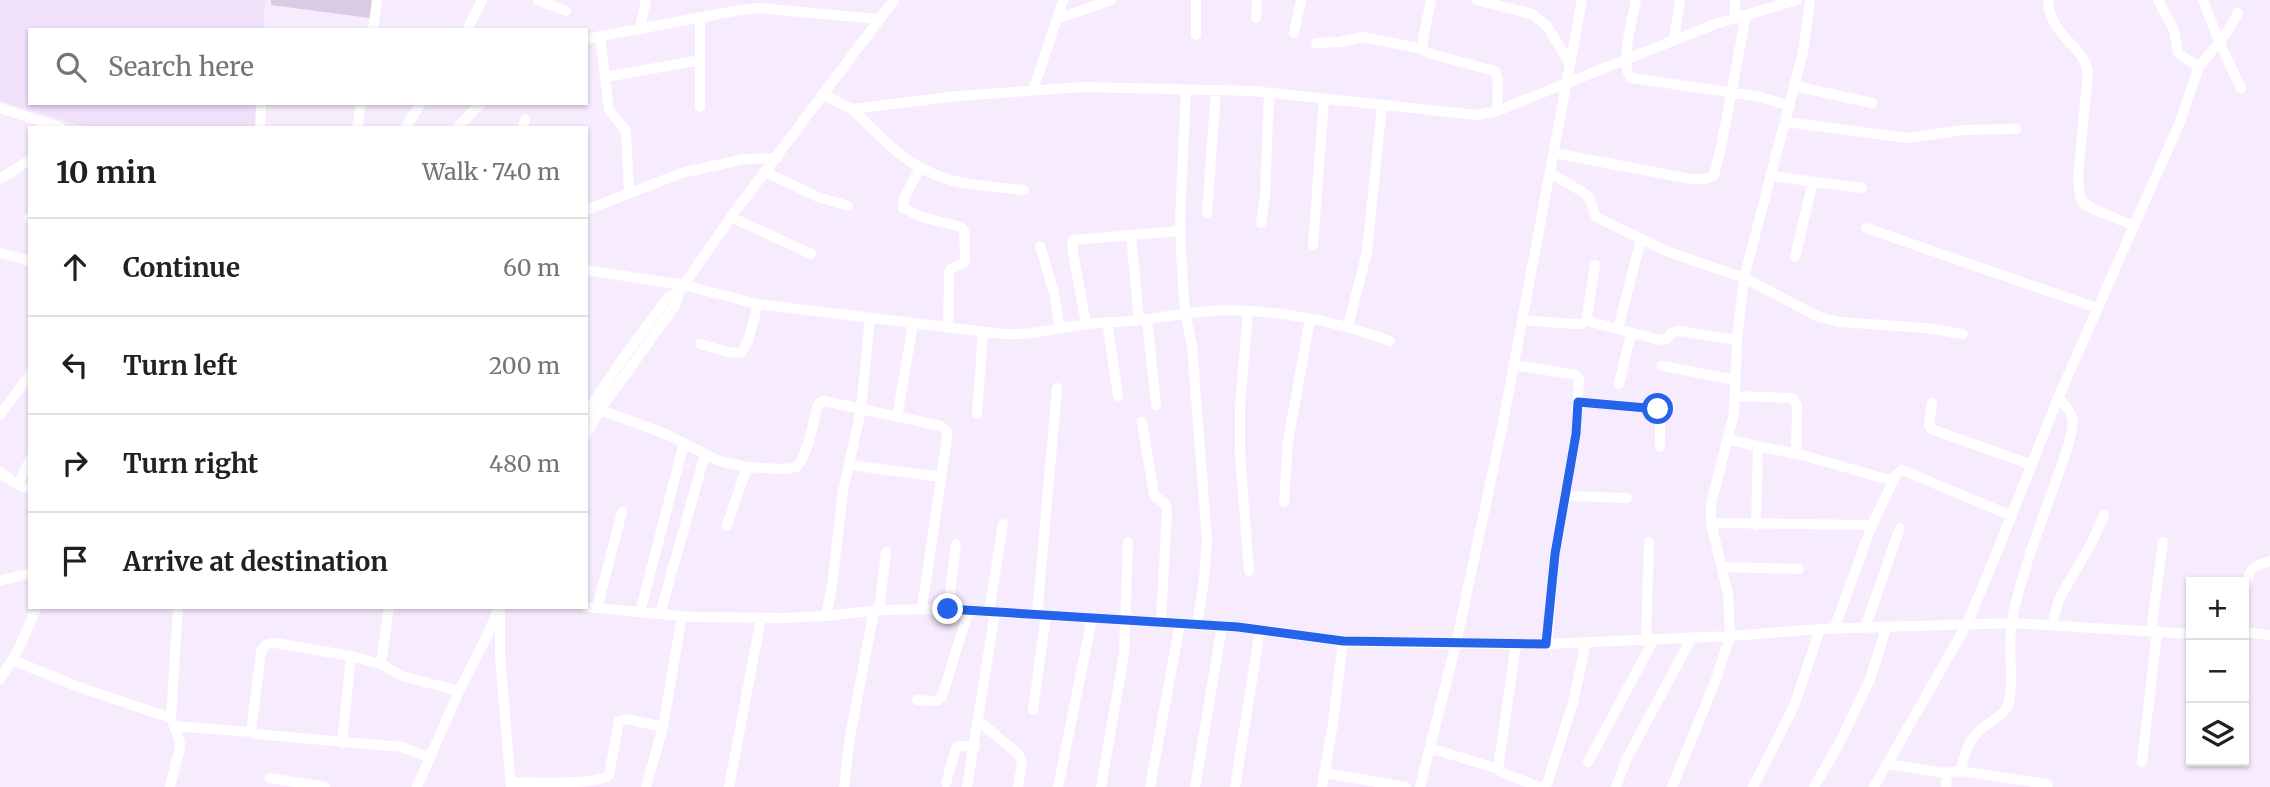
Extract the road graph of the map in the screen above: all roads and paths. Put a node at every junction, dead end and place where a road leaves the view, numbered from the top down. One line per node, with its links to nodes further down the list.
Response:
1 (377, 0): 31 (street)
2 (482, 0): 32 (street)
3 (538, 0): 24 (street)
4 (646, 0): 33 (street)
5 (894, 0): 29 (street)
6 (1063, 0): 30 (street)
7 (1111, 0): 30 (street)
8 (1196, 0): 35 (street)
9 (1258, 0): 28 (street)
10 (1301, 0): 34 (street)
11 (1431, 0): 41 (street)
12 (1476, 0): 44 (street)
13 (1582, 0): 44 (street)
14 (1636, 0): 42 (street)
15 (1681, 0): 38 (street)
16 (1735, 0): 27 (street)
17 (1797, 0): 23 (street)
18 (1810, 0): 48 (street)
19 (2049, 0): 92 (street)
20 (2158, 0): 45 (street)
21 (2203, 0): 39 (street)
22 (774, 5): 26 (street); 29 (street)
23 (1766, 5): 27 (street)
24 (566, 11)
25 (2238, 13): 39 (street)
26 (700, 17): 33 (street); 43 (street)
27 (1741, 17): 38 (street); 54 (street)
28 (1256, 18)
29 (878, 19): 55 (street)
30 (1056, 19): 50 (street)
31 (373, 28)
32 (468, 28)
33 (640, 28): 36 (street)
34 (1294, 33)
35 (1196, 35)
36 (600, 36): 37 (street); 46 (street)
37 (588, 39)
38 (1674, 40): 42 (street)
39 (2219, 42): 45 (street); 49 (street)
40 (1316, 43): 41 (street)
41 (1423, 49): 67 (street)
42 (1626, 59): 47 (street); 54 (street)
43 (700, 60): 46 (street); 64 (street)
44 (1569, 62): 47 (street)
45 (2199, 67): 92 (street)
46 (606, 77): 86 (street)
47 (1565, 85): 67 (street); 75 (street)
48 (1795, 86): 57 (street); 63 (street)
49 (2241, 88)
50 (1032, 90): 51 (street); 66 (street)
51 (1186, 90): 52 (street); 94 (street)
52 (1216, 90): 53 (street); 89 (street)
53 (1269, 93): 56 (street); 91 (street)
54 (1732, 93): 63 (street); 75 (street)
55 (822, 94): 66 (street); 76 (street)
56 (1324, 99): 62 (street); 97 (street)
57 (1872, 103)
58 (261, 105): 70 (street)
59 (361, 105): 71 (street)
60 (420, 105): 72 (street)
61 (479, 105): 73 (street)
62 (1382, 105): 67 (street); 119 (street)
63 (1790, 106): 68 (street)
64 (700, 107)
65 (0, 108): 69 (street)
66 (852, 109): 78 (street)
67 (1497, 111)
68 (1786, 122): 74 (street); 81 (street)
69 (55, 126)
70 (260, 126)
71 (357, 126)
72 (406, 126)
73 (459, 126)
74 (2016, 129)
75 (1554, 153): 80 (street)
76 (777, 158): 79 (street); 86 (street)
77 (28, 161): 82 (street)
78 (920, 168): 85 (street); 120 (street)
79 (765, 172): 87 (street); 90 (street)
80 (1550, 173): 96 (street); 114 (street)
81 (1770, 176): 83 (street); 105 (street)
82 (0, 179)
83 (1813, 181): 84 (street); 101 (street)
84 (1862, 188)
85 (1024, 190)
86 (629, 192): 88 (street)
87 (848, 206)
88 (588, 209)
89 (1207, 213)
90 (731, 217): 100 (street); 106 (street)
91 (1261, 223)
92 (2134, 226): 108 (street)
93 (1866, 228): 108 (street)
94 (1180, 231): 95 (street); 110 (street)
95 (1131, 234): 112 (street); 118 (street)
96 (1641, 239): 105 (street); 122 (street)
97 (1313, 245)
98 (1040, 246): 121 (street)
99 (0, 253): 102 (street)
100 (811, 254)
101 (1795, 257)
102 (28, 261)
103 (1595, 265): 115 (street)
104 (588, 270): 106 (street)
105 (1744, 278): 125 (street); 126 (street)
106 (681, 288): 107 (street); 141 (street); 143 (street)
107 (758, 304): 111 (street); 128 (street)
108 (2097, 308): 137 (street)
109 (1248, 311): 110 (street); 113 (street); 184 (street)
110 (1185, 313): 112 (street); 210 (street)
111 (870, 318): 117 (street); 142 (street)
112 (1143, 319): 116 (street); 140 (street)
113 (1310, 319): 119 (street); 166 (street)
114 (1522, 320): 115 (street); 129 (street)
115 (1588, 320): 122 (street)
116 (1107, 323): 118 (street); 135 (street)
117 (912, 324): 120 (street); 146 (street)
118 (1086, 324): 121 (street)
119 (1348, 326): 127 (street)
120 (948, 328): 123 (street)
121 (1060, 329): 123 (street)
122 (1618, 329): 124 (street)
123 (983, 332): 144 (street)
124 (1631, 333): 126 (street); 133 (street)
125 (1963, 334)
126 (1737, 340): 132 (street)
127 (1390, 341)
128 (700, 344)
129 (1514, 365): 138 (street); 228 (street)
130 (1662, 366): 132 (street)
131 (28, 377): 145 (street)
132 (1736, 380): 136 (street)
133 (1619, 384)
134 (1057, 388): 201 (street)
135 (1118, 396)
136 (1736, 396): 149 (street); 154 (street)
137 (2058, 398): 157 (street); 209 (street)
138 (1578, 402): 152 (street); 164 (street)
139 (1933, 403): 157 (street)
140 (1156, 405)
141 (601, 410): 148 (street); 150 (street)
142 (861, 410): 146 (street); 156 (street); 158 (street)
143 (588, 411)
144 (977, 414)
145 (0, 415)
146 (897, 417): 160 (street)
147 (1142, 422): 207 (street)
148 (588, 431)
149 (1728, 440): 151 (street); 170 (street)
150 (684, 443): 153 (street); 198 (street)
151 (1758, 446): 154 (street); 172 (street)
152 (1660, 447)
153 (705, 454): 158 (street); 200 (street)
154 (1796, 454): 161 (street)
155 (28, 463): 162 (street)
156 (849, 465): 160 (street); 203 (street)
157 (2032, 465): 169 (street)
158 (747, 467): 174 (street)
159 (0, 472): 162 (street)
160 (941, 477): 189 (street)
161 (1893, 481): 169 (street); 173 (street)
162 (18, 485): 163 (street)
163 (28, 488)
164 (1566, 496): 165 (street); 230 (street)
165 (1627, 498)
166 (1284, 502)
167 (622, 512): 188 (street)
168 (2104, 515): 212 (street)
169 (2012, 516): 211 (street)
170 (1711, 523): 172 (street); 182 (street)
171 (1003, 524): 199 (street)
172 (1756, 524): 173 (street)
173 (1872, 525): 217 (street)
174 (727, 526)
175 (1900, 528): 215 (street)
176 (1128, 542): 206 (street)
177 (1649, 542): 225 (street)
178 (2163, 542): 219 (street)
179 (956, 544): 195 (street)
180 (886, 552): 196 (street)
181 (2270, 561): 186 (street)
182 (1722, 567): 183 (street); 223 (street)
183 (1799, 569)
184 (1249, 571)
185 (28, 574): 187 (street)
186 (2249, 577)
187 (0, 580)
188 (592, 608): 198 (street)
189 (922, 608): 195 (street); 196 (street)
190 (36, 609): 233 (street)
191 (178, 609): 239 (street)
192 (390, 609): 232 (street)
193 (499, 609): 235 (street)
194 (500, 609): 256 (street)
195 (948, 609): 197 (street)
196 (876, 610): 203 (street); 263 (street)
197 (969, 610): 199 (street); 236 (street)
198 (640, 612): 200 (street)
199 (992, 612): 201 (street); 238 (street)
200 (660, 614): 202 (street)
201 (1042, 615): 205 (street); 237 (street)
202 (682, 616): 204 (street); 240 (street)
203 (826, 616): 204 (street)
204 (761, 618): 262 (street)
205 (1092, 618): 206 (street); 266 (street)
206 (1125, 620): 207 (street); 267 (street)
207 (1161, 622): 208 (street)
208 (1180, 623): 210 (street); 268 (street)
209 (2012, 623): 211 (street); 212 (street); 250 (street)
210 (1197, 624): 213 (street)
211 (1966, 624): 214 (street); 248 (street)
212 (2052, 625): 219 (street)
213 (1222, 626): 218 (street); 269 (street)
214 (1887, 626): 215 (street); 279 (street)
215 (1865, 628): 217 (street)
216 (1819, 629): 217 (street); 223 (street); 278 (street)
217 (1834, 629)
218 (1261, 631): 226 (street); 270 (street)
219 (2154, 631): 221 (street); 247 (street)
220 (2249, 633): 222 (street)
221 (2186, 634)
222 (2270, 635)
223 (1730, 636): 224 (street); 277 (street)
224 (1692, 637): 225 (street); 276 (street)
225 (1650, 639): 227 (street); 246 (street)
226 (1343, 641): 228 (street); 252 (street)
227 (1586, 642): 230 (street); 275 (street)
228 (1455, 644): 229 (street); 244 (street)
229 (1516, 644): 230 (street); 249 (street)
230 (1546, 644)
231 (351, 656): 232 (street); 241 (street); 242 (street)
232 (381, 664): 235 (street)
233 (6, 665): 234 (street); 239 (street)
234 (0, 679)
235 (459, 691): 245 (street)
236 (917, 700)
237 (1033, 710)
238 (979, 721): 243 (street); 265 (street)
239 (172, 722): 241 (street); 258 (street)
240 (663, 727): 257 (street); 261 (street)
241 (251, 732): 242 (street)
242 (342, 743): 245 (street)
243 (975, 747): 254 (street); 264 (street)
244 (1430, 748): 249 (street); 273 (street)
245 (430, 758): 260 (street)
246 (1588, 762)
247 (2143, 762)
248 (1888, 764): 251 (street); 280 (street)
249 (1498, 769): 274 (street)
250 (1960, 771): 251 (street); 255 (street)
251 (1944, 772): 281 (street)
252 (1324, 773): 271 (street); 272 (street)
253 (270, 778): 259 (street)
254 (946, 783)
255 (2048, 784)
256 (511, 785): 257 (street)
257 (572, 785)
258 (170, 787)
259 (325, 787)
260 (417, 787)
261 (646, 787)
262 (729, 787)
263 (844, 787)
264 (967, 787)
265 (1018, 787)
266 (1058, 787)
267 (1101, 787)
268 (1150, 787)
269 (1195, 787)
270 (1235, 787)
271 (1322, 787)
272 (1406, 787)
273 (1420, 787)
274 (1539, 787)
275 (1546, 787)
276 (1616, 787)
277 (1672, 787)
278 (1753, 787)
279 (1814, 787)
280 (1874, 787)
281 (1946, 787)

